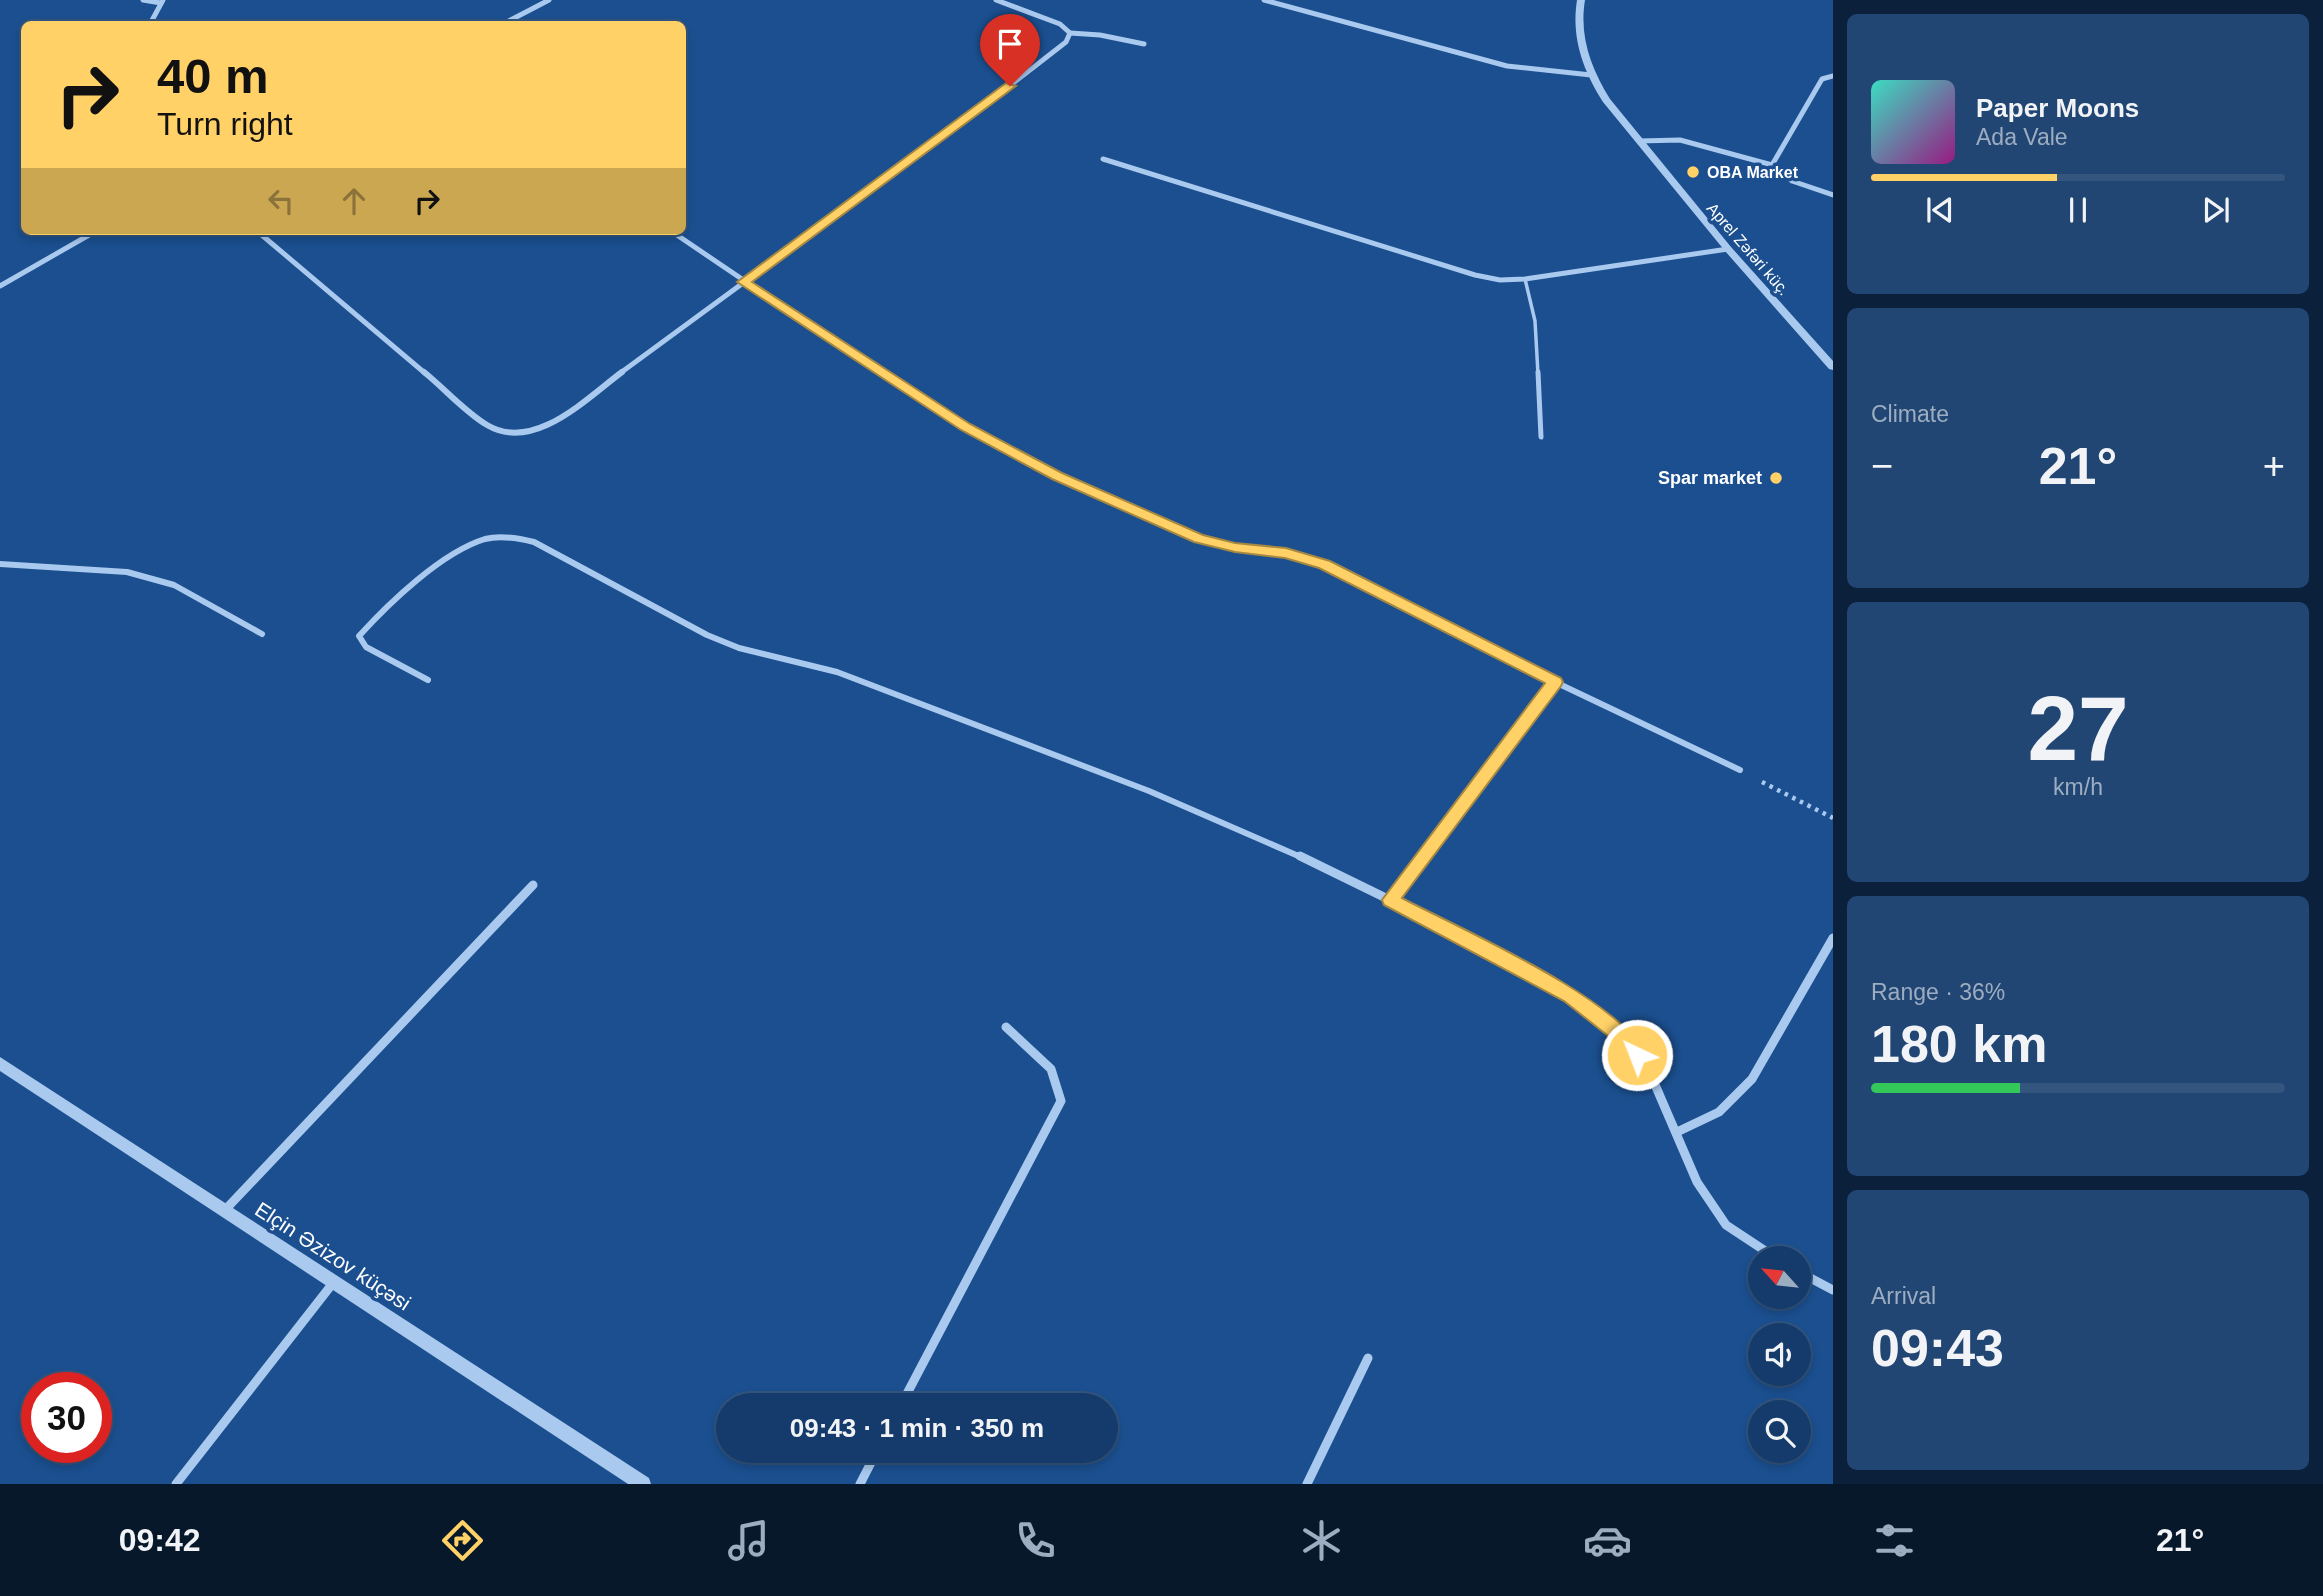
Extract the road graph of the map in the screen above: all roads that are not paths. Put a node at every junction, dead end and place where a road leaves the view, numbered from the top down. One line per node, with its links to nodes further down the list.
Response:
1 (144, 0): 6 (street)
2 (549, 0): 8 (street)
3 (996, 0): 9 (street)
4 (1264, 0): 11 (street)
5 (1581, 0): 11 (street, Aprel Zəfəri küç.)
6 (162, 1): 7 (street)
7 (152, 21)
8 (509, 21)
9 (1070, 33): 10 (street); 22 (street)
10 (1144, 44)
11 (1591, 75): 13 (street, Aprel Zəfəri küç.)
12 (1833, 76): 15 (street)
13 (1639, 141): 15 (street); 20 (street, Aprel Zəfəri küç.)
14 (1102, 159): 21 (street)
15 (1772, 165): 16 (street)
16 (1833, 195)
17 (89, 235): 23 (street)
18 (262, 235): 22 (street)
19 (677, 235): 22 (street)
20 (1728, 249): 21 (street); 24 (street, Aprel Zəfəri küç.)
21 (1525, 279): 25 (lane)
22 (744, 282): 29 (street)
23 (0, 286)
24 (1833, 366)
25 (1541, 437)
26 (0, 564): 27 (street)
27 (262, 634)
28 (428, 680): 32 (street)
29 (1555, 682): 30 (street); 32 (street)
30 (1740, 770)
31 (533, 885): 37 (street)
32 (1390, 900): 36 (street)
33 (1833, 938): 36 (street)
34 (1006, 1027): 43 (street)
35 (0, 1063): 37 (street, Elçin Əzizov küçəsi)
36 (1677, 1132): 38 (street)
37 (225, 1210): 40 (street, Elçin Əzizov küçəsi)
38 (1758, 1246)
39 (1811, 1278): 41 (street)
40 (334, 1282): 45 (street); 46 (street, Elçin Əzizov küçəsi)
41 (1833, 1290)
42 (1368, 1358): 48 (street)
43 (907, 1393)
44 (871, 1463): 47 (street)
45 (176, 1484)
46 (643, 1484)
47 (860, 1484)
48 (1307, 1484)

